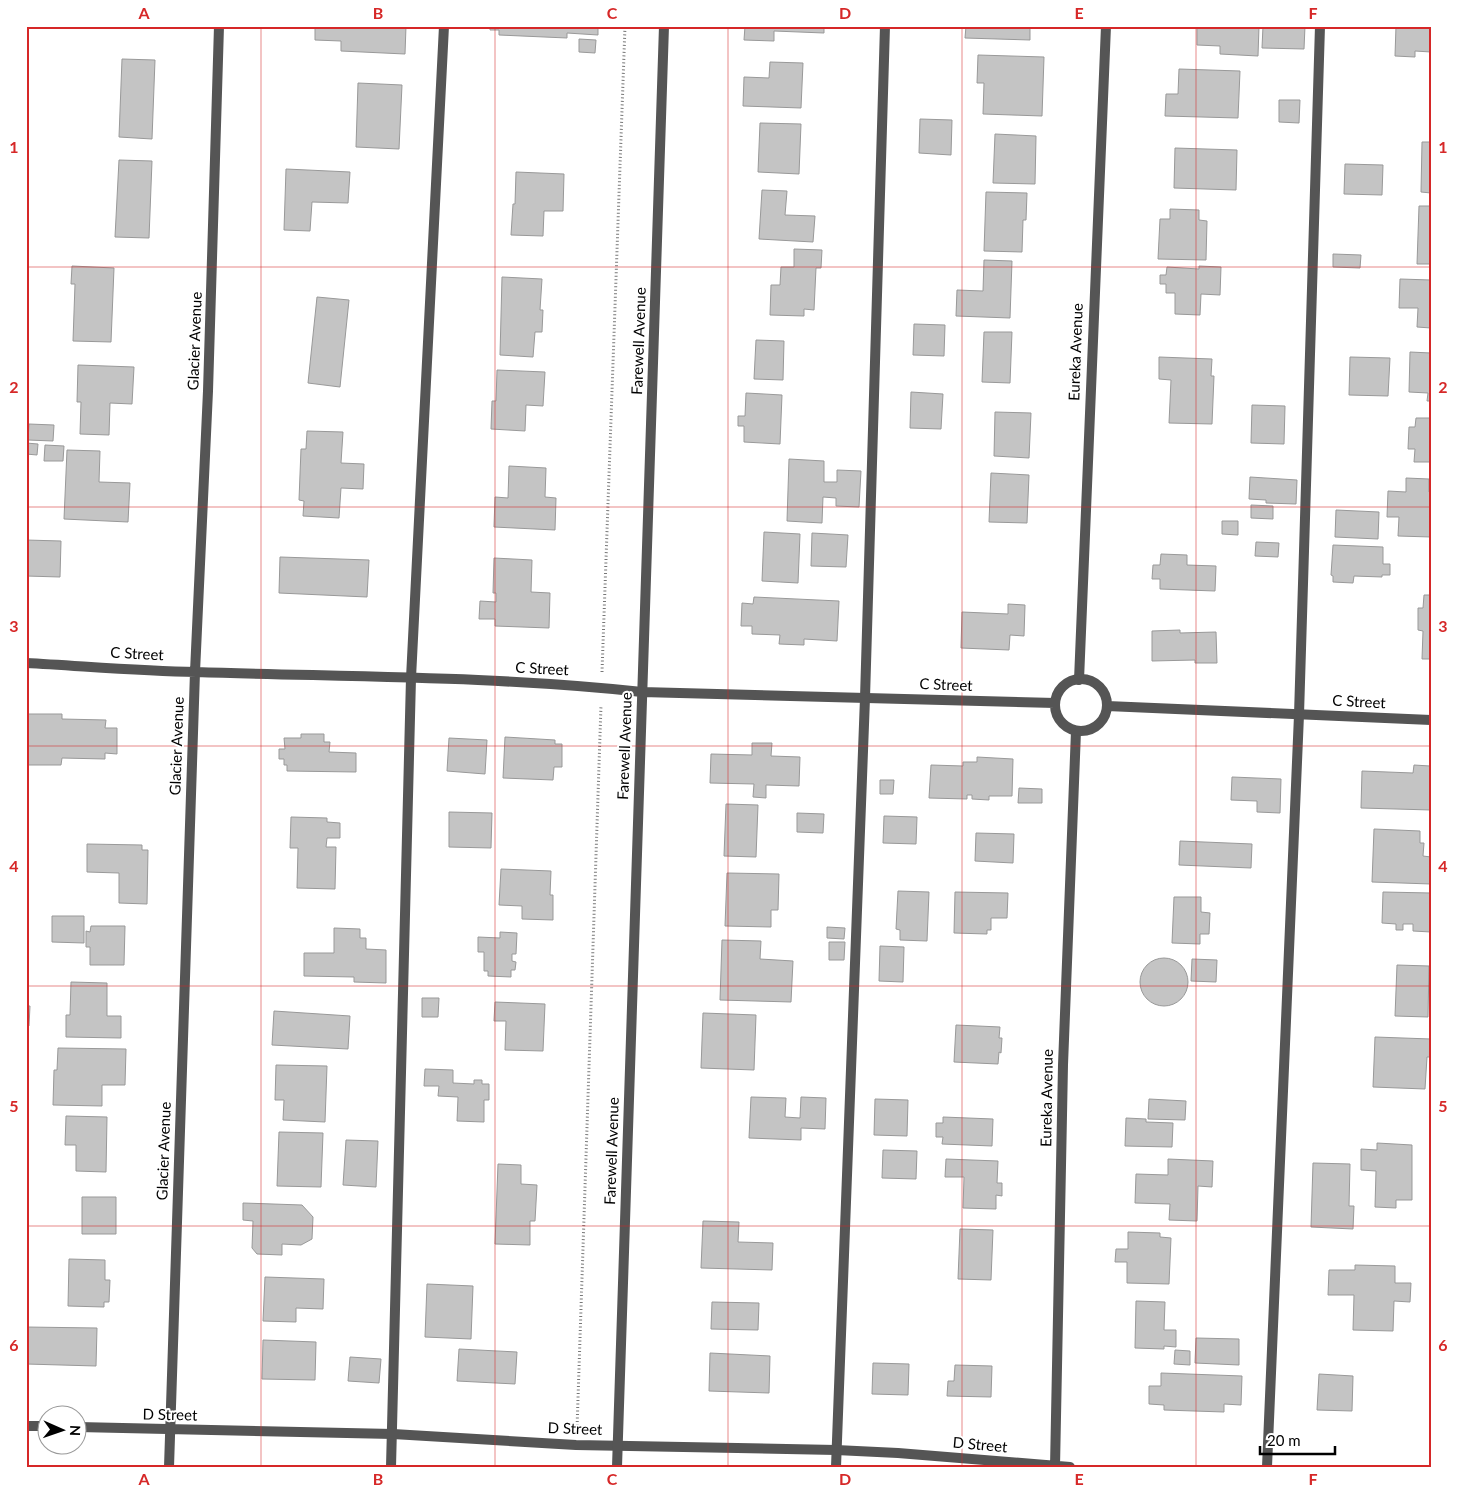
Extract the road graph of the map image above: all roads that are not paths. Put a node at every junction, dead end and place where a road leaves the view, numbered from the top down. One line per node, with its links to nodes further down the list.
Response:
1 (219, 26): 8 (street, Glacier Avenue)
2 (444, 26): 9 (street)
3 (664, 26): 11 (street, Farewell Avenue)
4 (885, 26): 12 (street)
5 (1106, 26): 10 (street, Eureka Avenue)
6 (1320, 26): 15 (street)
7 (26, 664): 8 (street, C Street)
8 (195, 672): 9 (street, C Street); 19 (street, Glacier Avenue)
9 (411, 678): 11 (street, C Street); 20 (street)
10 (1079, 680): 13 (street); 14 (street)
11 (642, 692): 12 (street, C Street); 21 (street, Farewell Avenue)
12 (865, 698): 13 (street, C Street); 22 (street)
13 (1056, 703): 17 (street)
14 (1107, 706): 15 (street, C Street); 17 (street)
15 (1299, 714): 16 (street, C Street); 29 (street)
16 (1431, 720)
17 (1076, 731): 23 (street, Eureka Avenue)
18 (88, 1427): 19 (street, D Street)
19 (171, 1430): 20 (street, D Street); 24 (street, Glacier Avenue)
20 (393, 1434): 21 (street, D Street); 25 (street)
21 (618, 1446): 22 (street, D Street); 26 (street, Farewell Avenue)
22 (836, 1450): 23 (street, D Street); 27 (street)
23 (1055, 1466): 28 (street, D Street)
24 (169, 1467)
25 (391, 1467)
26 (617, 1467)
27 (836, 1467)
28 (1070, 1467)
29 (1267, 1467)

